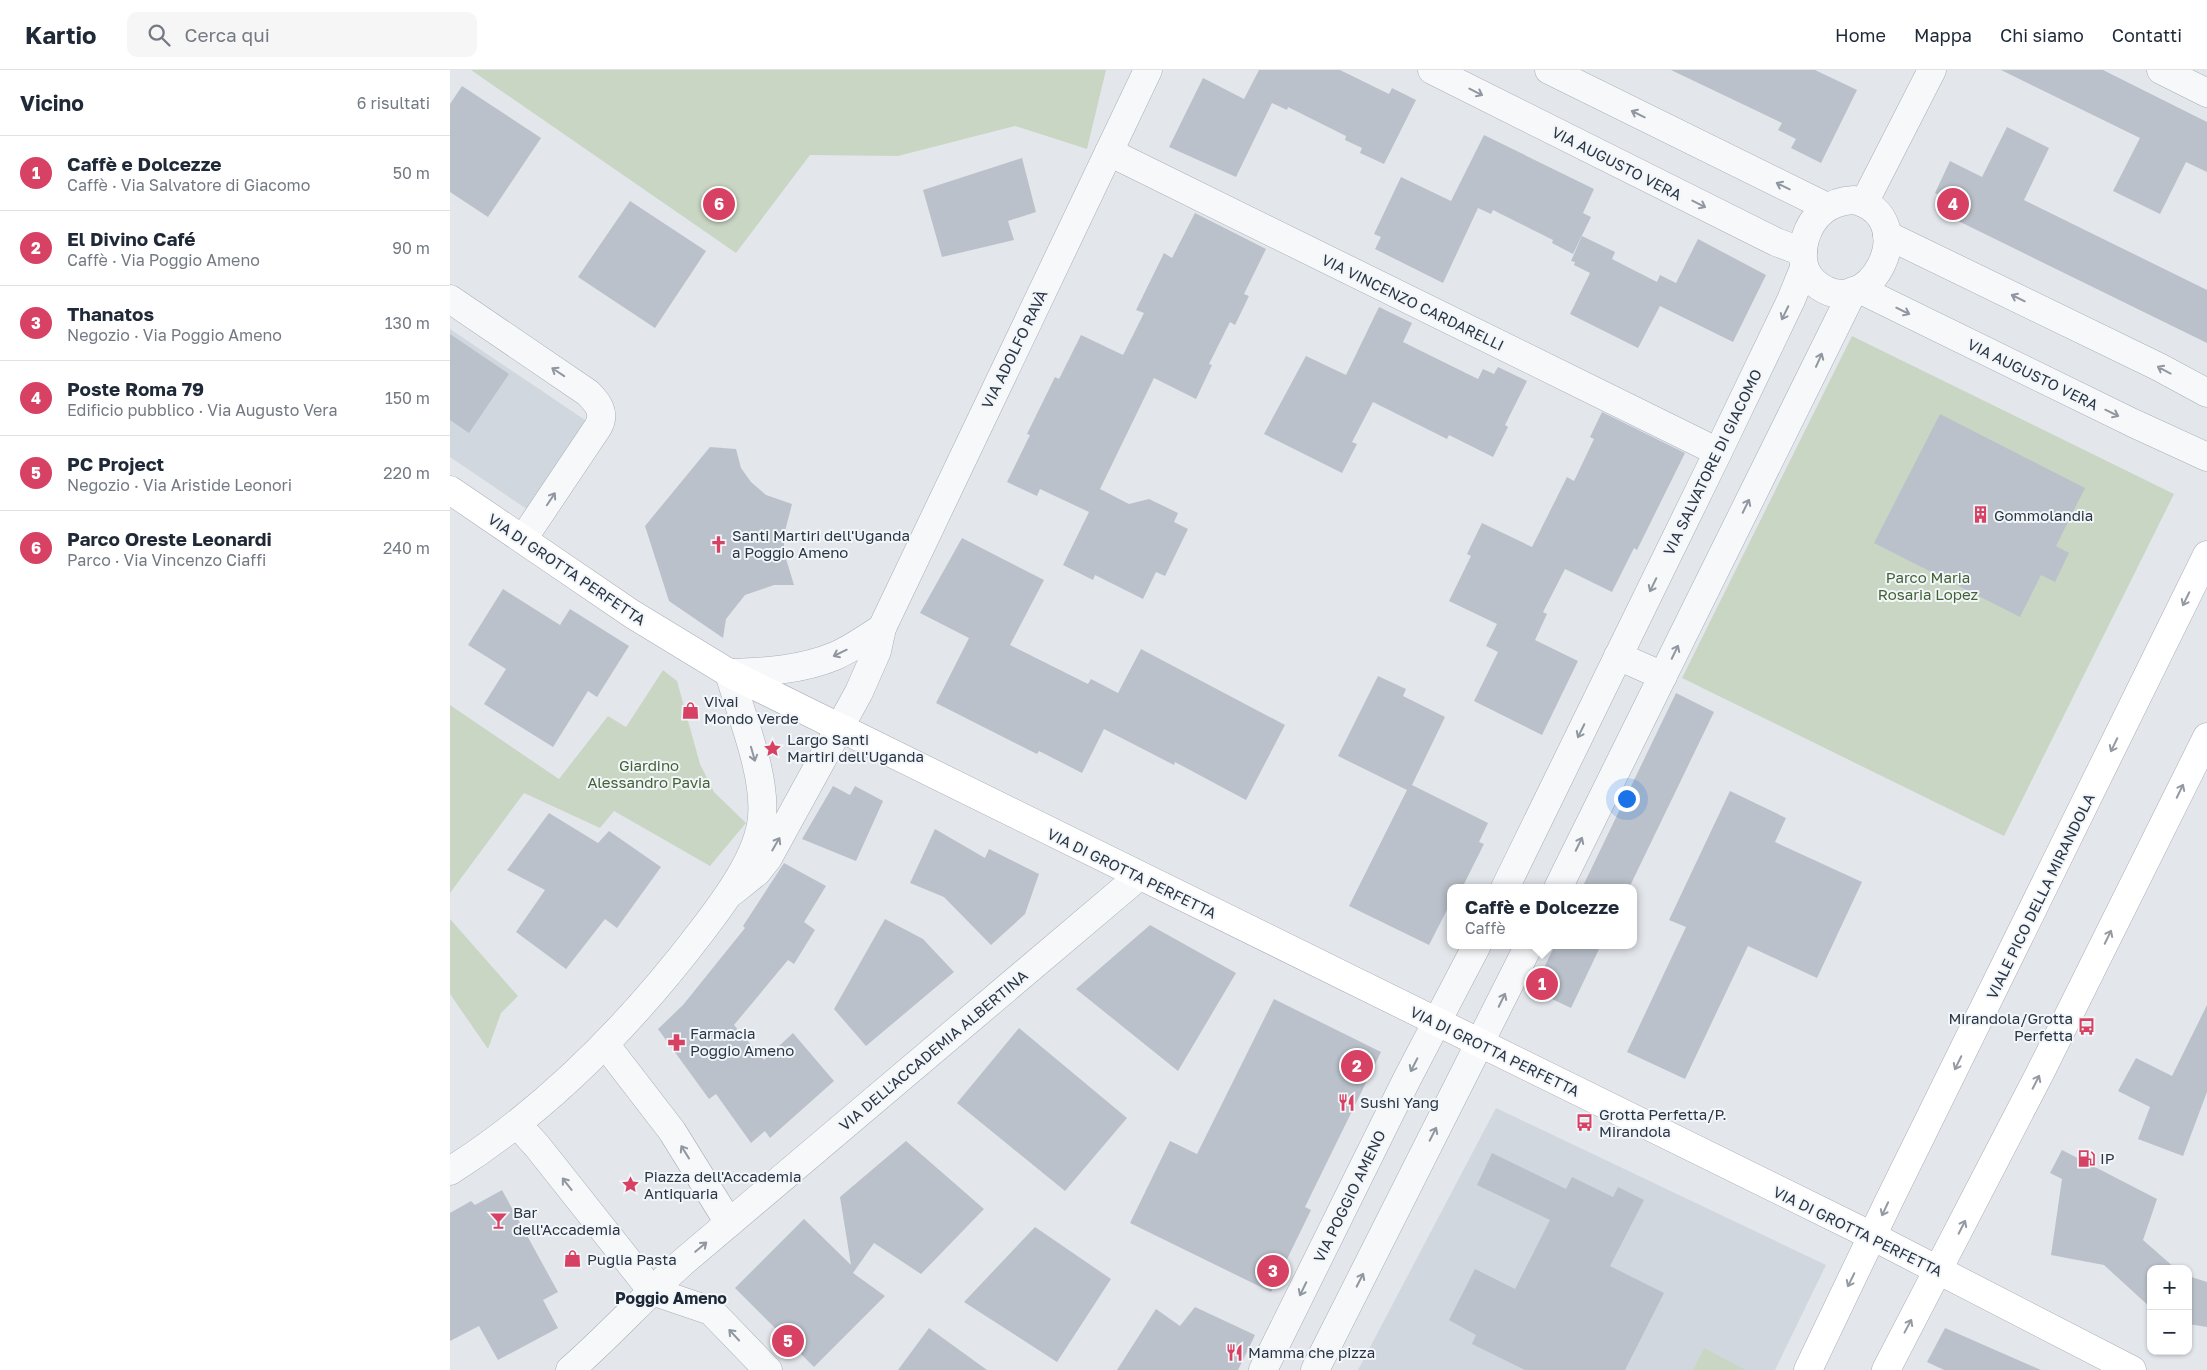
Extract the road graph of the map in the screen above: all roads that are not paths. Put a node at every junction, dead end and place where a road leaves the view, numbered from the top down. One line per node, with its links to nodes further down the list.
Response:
1 (1148, 70): 7 (street, VIA ADOLFO RAVÀ)
2 (1432, 70): 11 (street, VIA AUGUSTO VERA, one-way to 11)
3 (1550, 70): 9 (street, one-way to 3)
4 (1932, 70): 8 (street)
5 (2161, 70): 6 (street)
6 (2207, 93)
7 (1109, 152): 15 (street, VIA VINCENZO CARDARELLI); 20 (street, VIA ADOLFO RAVÀ)
8 (1864, 203): 9 (street); 10 (street)
9 (1827, 207): 11 (street)
10 (1887, 235): 12 (street); 14 (street, one-way to 10)
11 (1803, 260): 12 (street); 15 (street, VIA SALVATORE DI GIACOMO, one-way to 15)
12 (1856, 290): 16 (street, VIA AUGUSTO VERA, one-way to 16); 23 (street, one-way to 12)
13 (450, 300): 18 (street, one-way to 13)
14 (2207, 393)
15 (1718, 452): 21 (street, VIA SALVATORE DI GIACOMO, one-way to 21)
16 (2207, 457)
17 (450, 490): 18 (street, VIA DI GROTTA PERFETTA)
18 (523, 539): 22 (street, VIA DI GROTTA PERFETTA)
19 (2207, 555): 38 (street, VIALE PICO DELLA MIRANDOLA, one-way to 38)
20 (882, 628): 22 (street, one-way to 22); 24 (street)
21 (1618, 656): 23 (street); 27 (street, VIA SALVATORE DI GIACOMO, one-way to 27)
22 (729, 674): 24 (street); 29 (street, one-way to 29)
23 (1663, 676): 28 (street, one-way to 23)
24 (848, 731): 26 (street, VIA DI GROTTA PERFETTA); 29 (street, one-way to 24)
25 (2207, 737): 39 (street, one-way to 25)
26 (1138, 877): 32 (street, VIA DI GROTTA PERFETTA); 37 (street, VIA DELL'ACCADEMIA ALBERTINA)
27 (1507, 884)
28 (1560, 884)
29 (732, 892): 34 (street)
30 (1475, 949): 32 (street)
31 (1527, 949): 33 (street, one-way to 31)
32 (1437, 1022): 33 (street, VIA DI GROTTA PERFETTA); 43 (street, VIA POGGIO AMENO, one-way to 43)
33 (1480, 1043): 38 (street, VIA DI GROTTA PERFETTA); 44 (street, one-way to 33)
34 (605, 1044): 35 (street); 37 (street, one-way to 34)
35 (517, 1124): 36 (street); 40 (street, one-way to 35)
36 (450, 1171)
37 (729, 1223): 40 (street, VIA DELL'ACCADEMIA ALBERTINA, one-way to 37)
38 (1872, 1236): 39 (street, VIA DI GROTTA PERFETTA); 45 (street, VIALE PICO DELLA MIRANDOLA, one-way to 45)
39 (1939, 1270): 46 (street, one-way to 39); 47 (street, VIA DI GROTTA PERFETTA)
40 (652, 1291): 41 (street); 42 (street, one-way to 40)
41 (570, 1370)
42 (768, 1370)
43 (1262, 1370)
44 (1315, 1370)
45 (1808, 1370)
46 (1886, 1370)
47 (2132, 1370)

